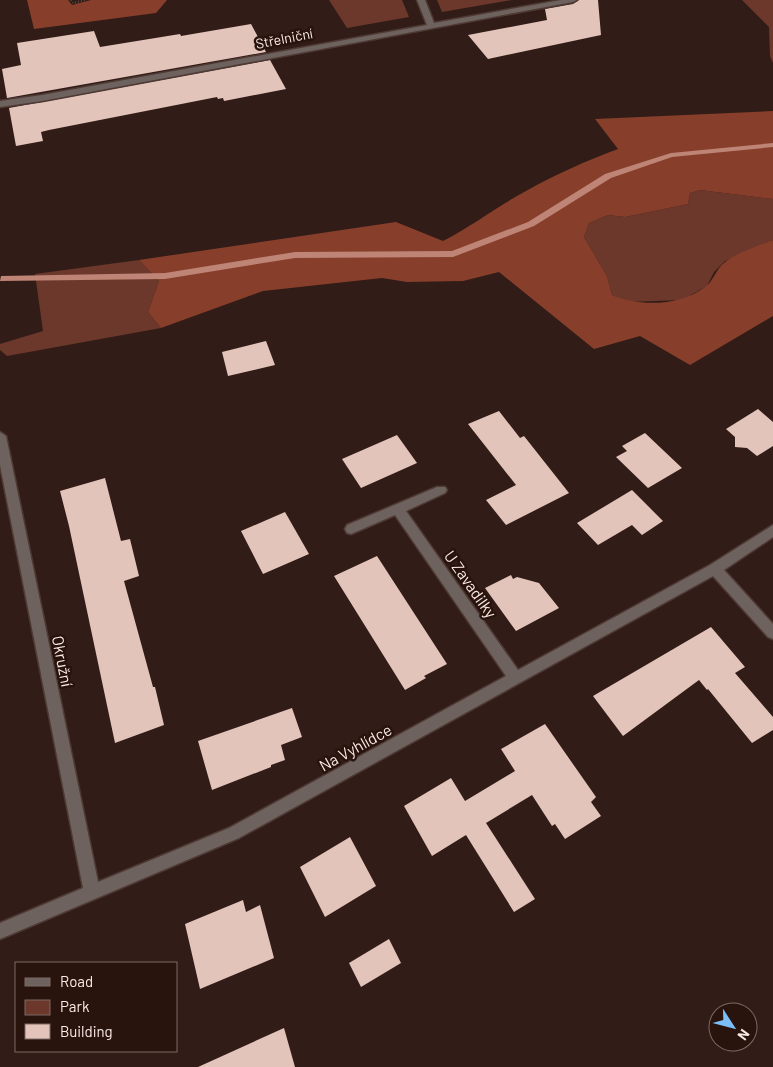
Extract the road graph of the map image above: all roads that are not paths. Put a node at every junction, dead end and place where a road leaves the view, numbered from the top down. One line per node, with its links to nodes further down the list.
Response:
1 (421, 0): 3 (street)
2 (573, 0): 3 (street, Střelniční)
3 (431, 25): 4 (street, Střelniční)
4 (0, 104)
5 (0, 436): 13 (street, Okružní)
6 (441, 490): 7 (street)
7 (398, 509): 8 (street); 12 (street, U Zavadilky)
8 (351, 529)
9 (773, 530): 10 (street, Na Vyhlídce)
10 (715, 569): 11 (street); 12 (street, Na Vyhlídce)
11 (773, 633)
12 (516, 679): 13 (street, Na Vyhlídce)
13 (92, 892): 14 (street, Na Vyhlídce)
14 (0, 931)

